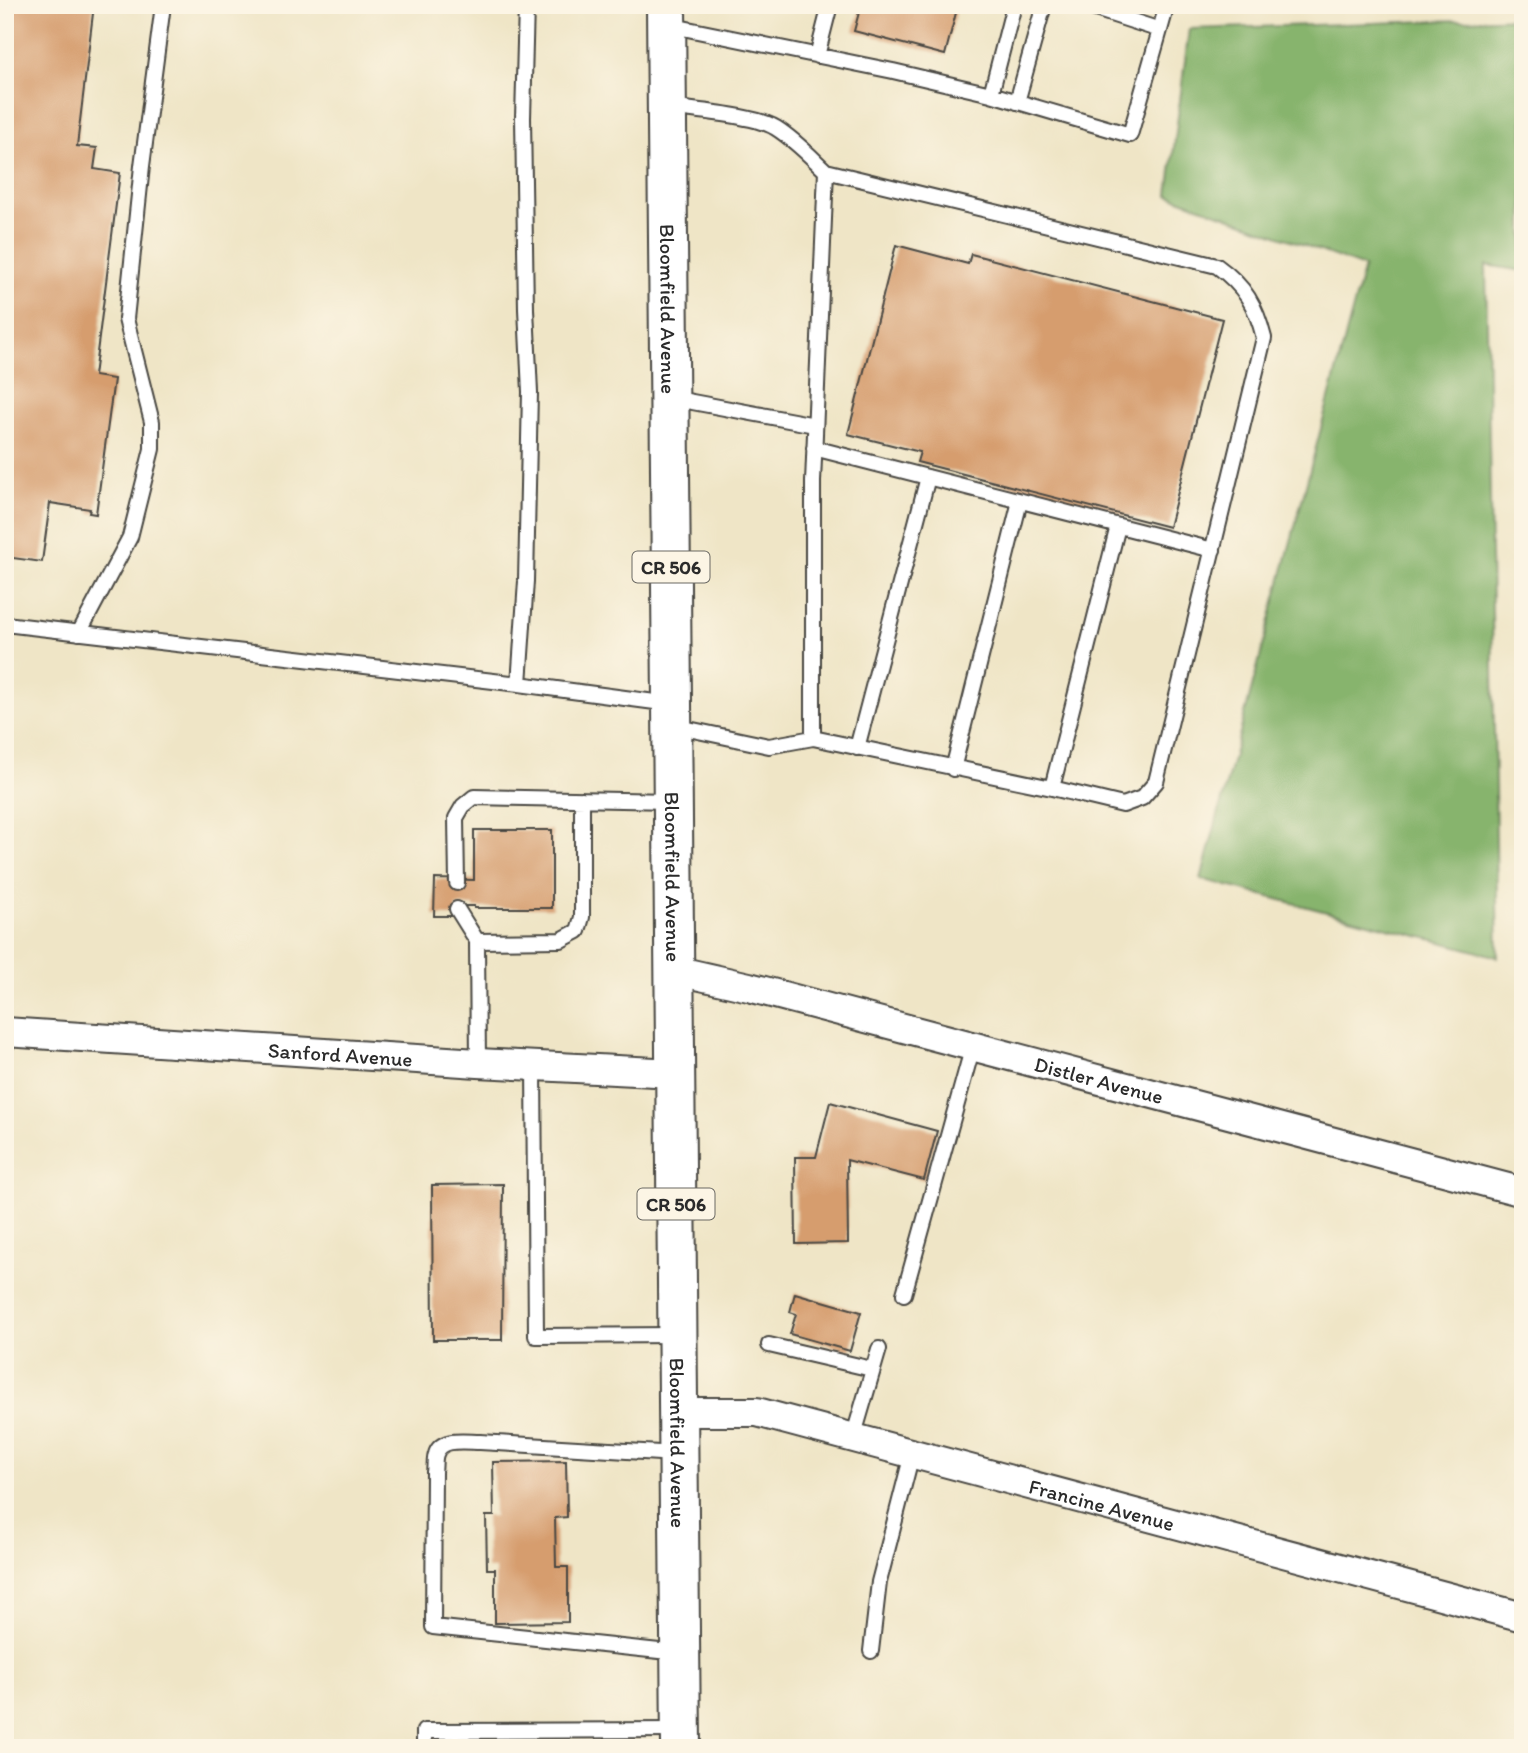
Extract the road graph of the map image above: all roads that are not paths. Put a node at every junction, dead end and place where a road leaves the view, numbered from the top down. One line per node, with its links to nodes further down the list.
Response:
1 (163, 5): 23 (lane)
2 (526, 5): 24 (lane)
3 (830, 5): 10 (lane)
4 (1014, 5): 11 (lane)
5 (1044, 5): 12 (lane)
6 (1083, 5): 9 (lane)
7 (1167, 5): 9 (lane)
8 (666, 15): 10 (lane); 13 (main road, Bloomfield Avenue / CR 506)
9 (1160, 30): 12 (lane)
10 (817, 56): 11 (lane)
11 (990, 94): 12 (lane)
12 (1017, 102)
13 (667, 107): 14 (lane); 15 (main road, Bloomfield Avenue / CR 506)
14 (825, 171): 16 (lane); 21 (lane)
15 (669, 398): 16 (lane); 25 (main road, Bloomfield Avenue / CR 506)
16 (815, 425): 17 (lane)
17 (814, 448): 18 (lane); 26 (lane)
18 (928, 477): 19 (lane); 27 (lane)
19 (1020, 501): 20 (lane); 28 (lane)
20 (1118, 526): 21 (lane); 29 (lane)
21 (1213, 550): 29 (lane)
22 (5, 624): 23 (lane)
23 (79, 633): 24 (lane)
24 (519, 684): 25 (lane)
25 (672, 715): 26 (lane); 31 (main road, Bloomfield Avenue / CR 506)
26 (813, 738): 27 (lane)
27 (858, 748): 28 (lane)
28 (954, 769): 29 (lane)
29 (1052, 788)
30 (582, 799): 31 (lane); 32 (lane); 34 (lane)
31 (672, 801): 35 (main road, Bloomfield Avenue / CR 506)
32 (457, 883)
33 (457, 909): 34 (lane)
34 (477, 941): 38 (lane)
35 (674, 970): 37 (street, Distler Avenue); 40 (main road, Bloomfield Avenue / CR 506)
36 (5, 1032): 38 (street, Sanford Avenue)
37 (973, 1046): 41 (street, Distler Avenue); 42 (lane)
38 (478, 1063): 39 (street, Sanford Avenue)
39 (534, 1064): 40 (street, Sanford Avenue); 43 (lane)
40 (675, 1073): 43 (main road, Bloomfield Avenue / CR 506)
41 (1523, 1192)
42 (904, 1294)
43 (677, 1335): 47 (main road, Bloomfield Avenue / CR 506)
44 (769, 1345): 46 (lane)
45 (879, 1349): 46 (lane)
46 (872, 1369): 48 (lane)
47 (678, 1412): 48 (street, Francine Avenue); 49 (main road, Bloomfield Avenue / CR 506)
48 (853, 1438): 50 (street, Francine Avenue)
49 (678, 1454): 53 (main road, Bloomfield Avenue / CR 506); 53 (lane)
50 (912, 1454): 51 (street, Francine Avenue); 52 (lane)
51 (1523, 1617)
52 (871, 1651)
53 (680, 1654): 54 (main road, Bloomfield Avenue / CR 506)
54 (681, 1739): 55 (lane)
55 (424, 1748)

